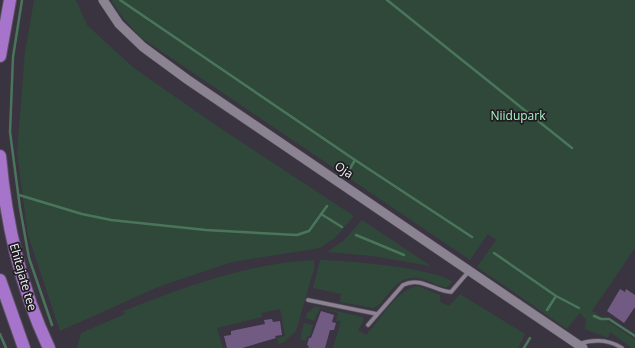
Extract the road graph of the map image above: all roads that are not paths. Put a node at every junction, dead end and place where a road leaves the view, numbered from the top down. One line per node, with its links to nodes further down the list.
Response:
1 (10, 0): 3 (highway)
2 (103, 0): 5 (street, Oja)
3 (0, 56)
4 (0, 156): 12 (highway, Ehitajate tee)
5 (470, 270): 8 (lane); 10 (street, Oja)
6 (0, 280): 11 (highway, Ehitajate tee)
7 (308, 300): 8 (lane)
8 (377, 314): 9 (lane)
9 (368, 325)
10 (581, 346): 13 (lane)
11 (24, 348)
12 (49, 348)
13 (622, 348)

